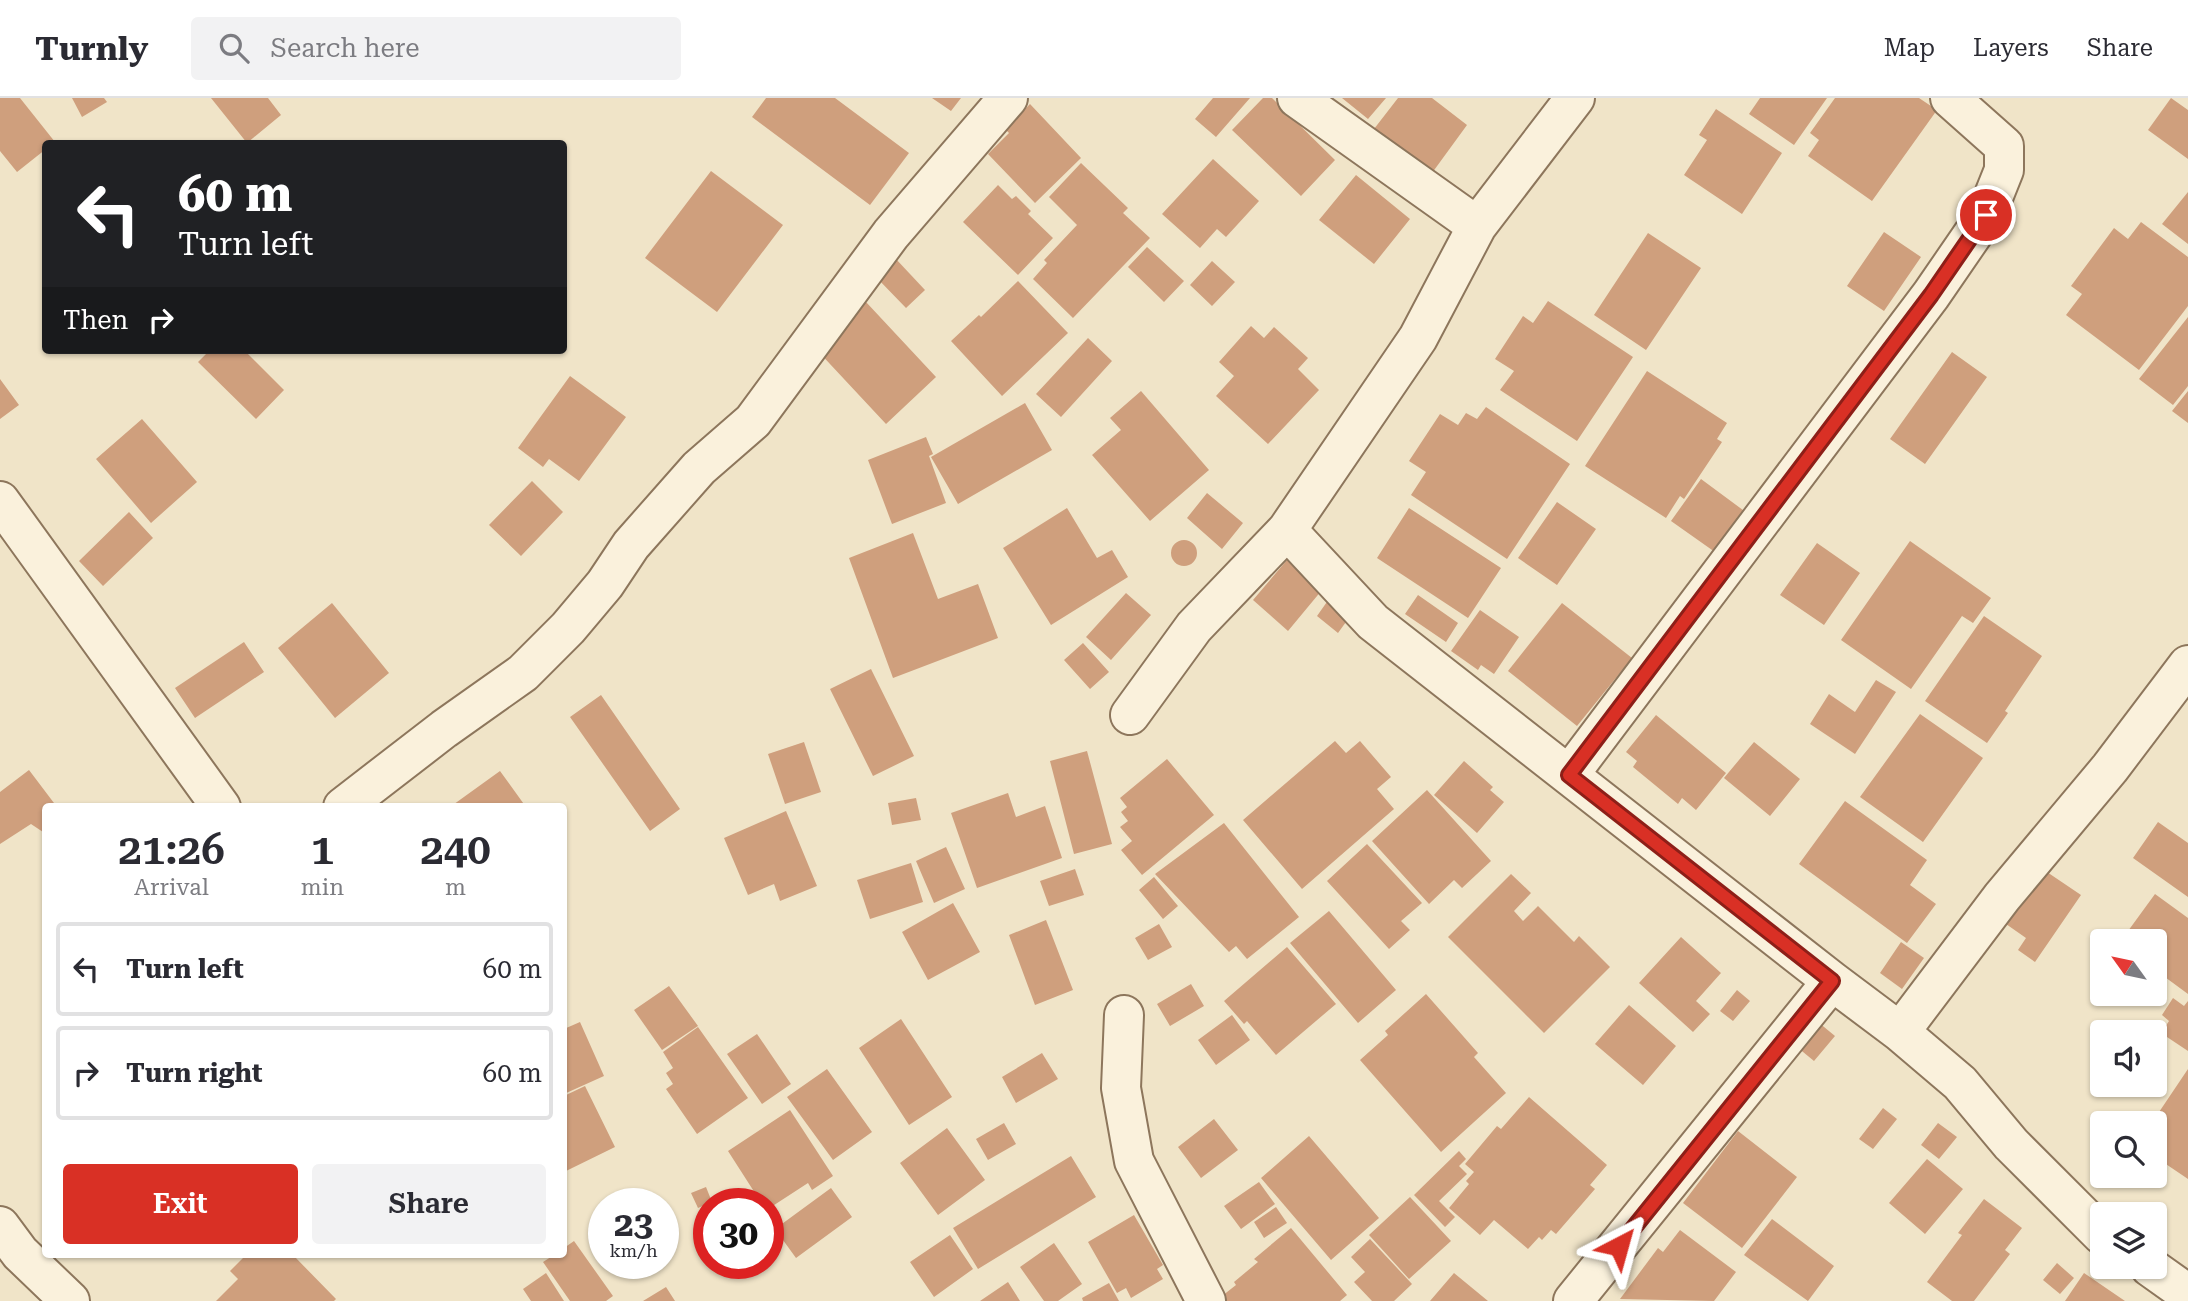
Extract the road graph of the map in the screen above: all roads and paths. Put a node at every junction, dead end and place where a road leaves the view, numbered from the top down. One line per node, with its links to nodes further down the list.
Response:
1 (1008, 98): 12 (street)
2 (1297, 98): 5 (street)
3 (1575, 98): 5 (street)
4 (1951, 98): 10 (street)
5 (1477, 226): 7 (street)
6 (0, 501): 11 (street)
7 (1287, 530): 9 (street); 10 (street)
8 (2188, 665): 15 (street)
9 (1130, 715)
10 (1569, 775): 13 (street)
11 (219, 803)
12 (348, 803)
13 (1832, 981): 15 (street); 22 (street)
14 (1124, 1015): 21 (street)
15 (1900, 1032): 16 (street)
16 (2090, 1223)
17 (0, 1226): 20 (street)
18 (2167, 1279): 19 (street)
19 (2188, 1294)
20 (70, 1301)
21 (1206, 1301)
22 (1573, 1301)

